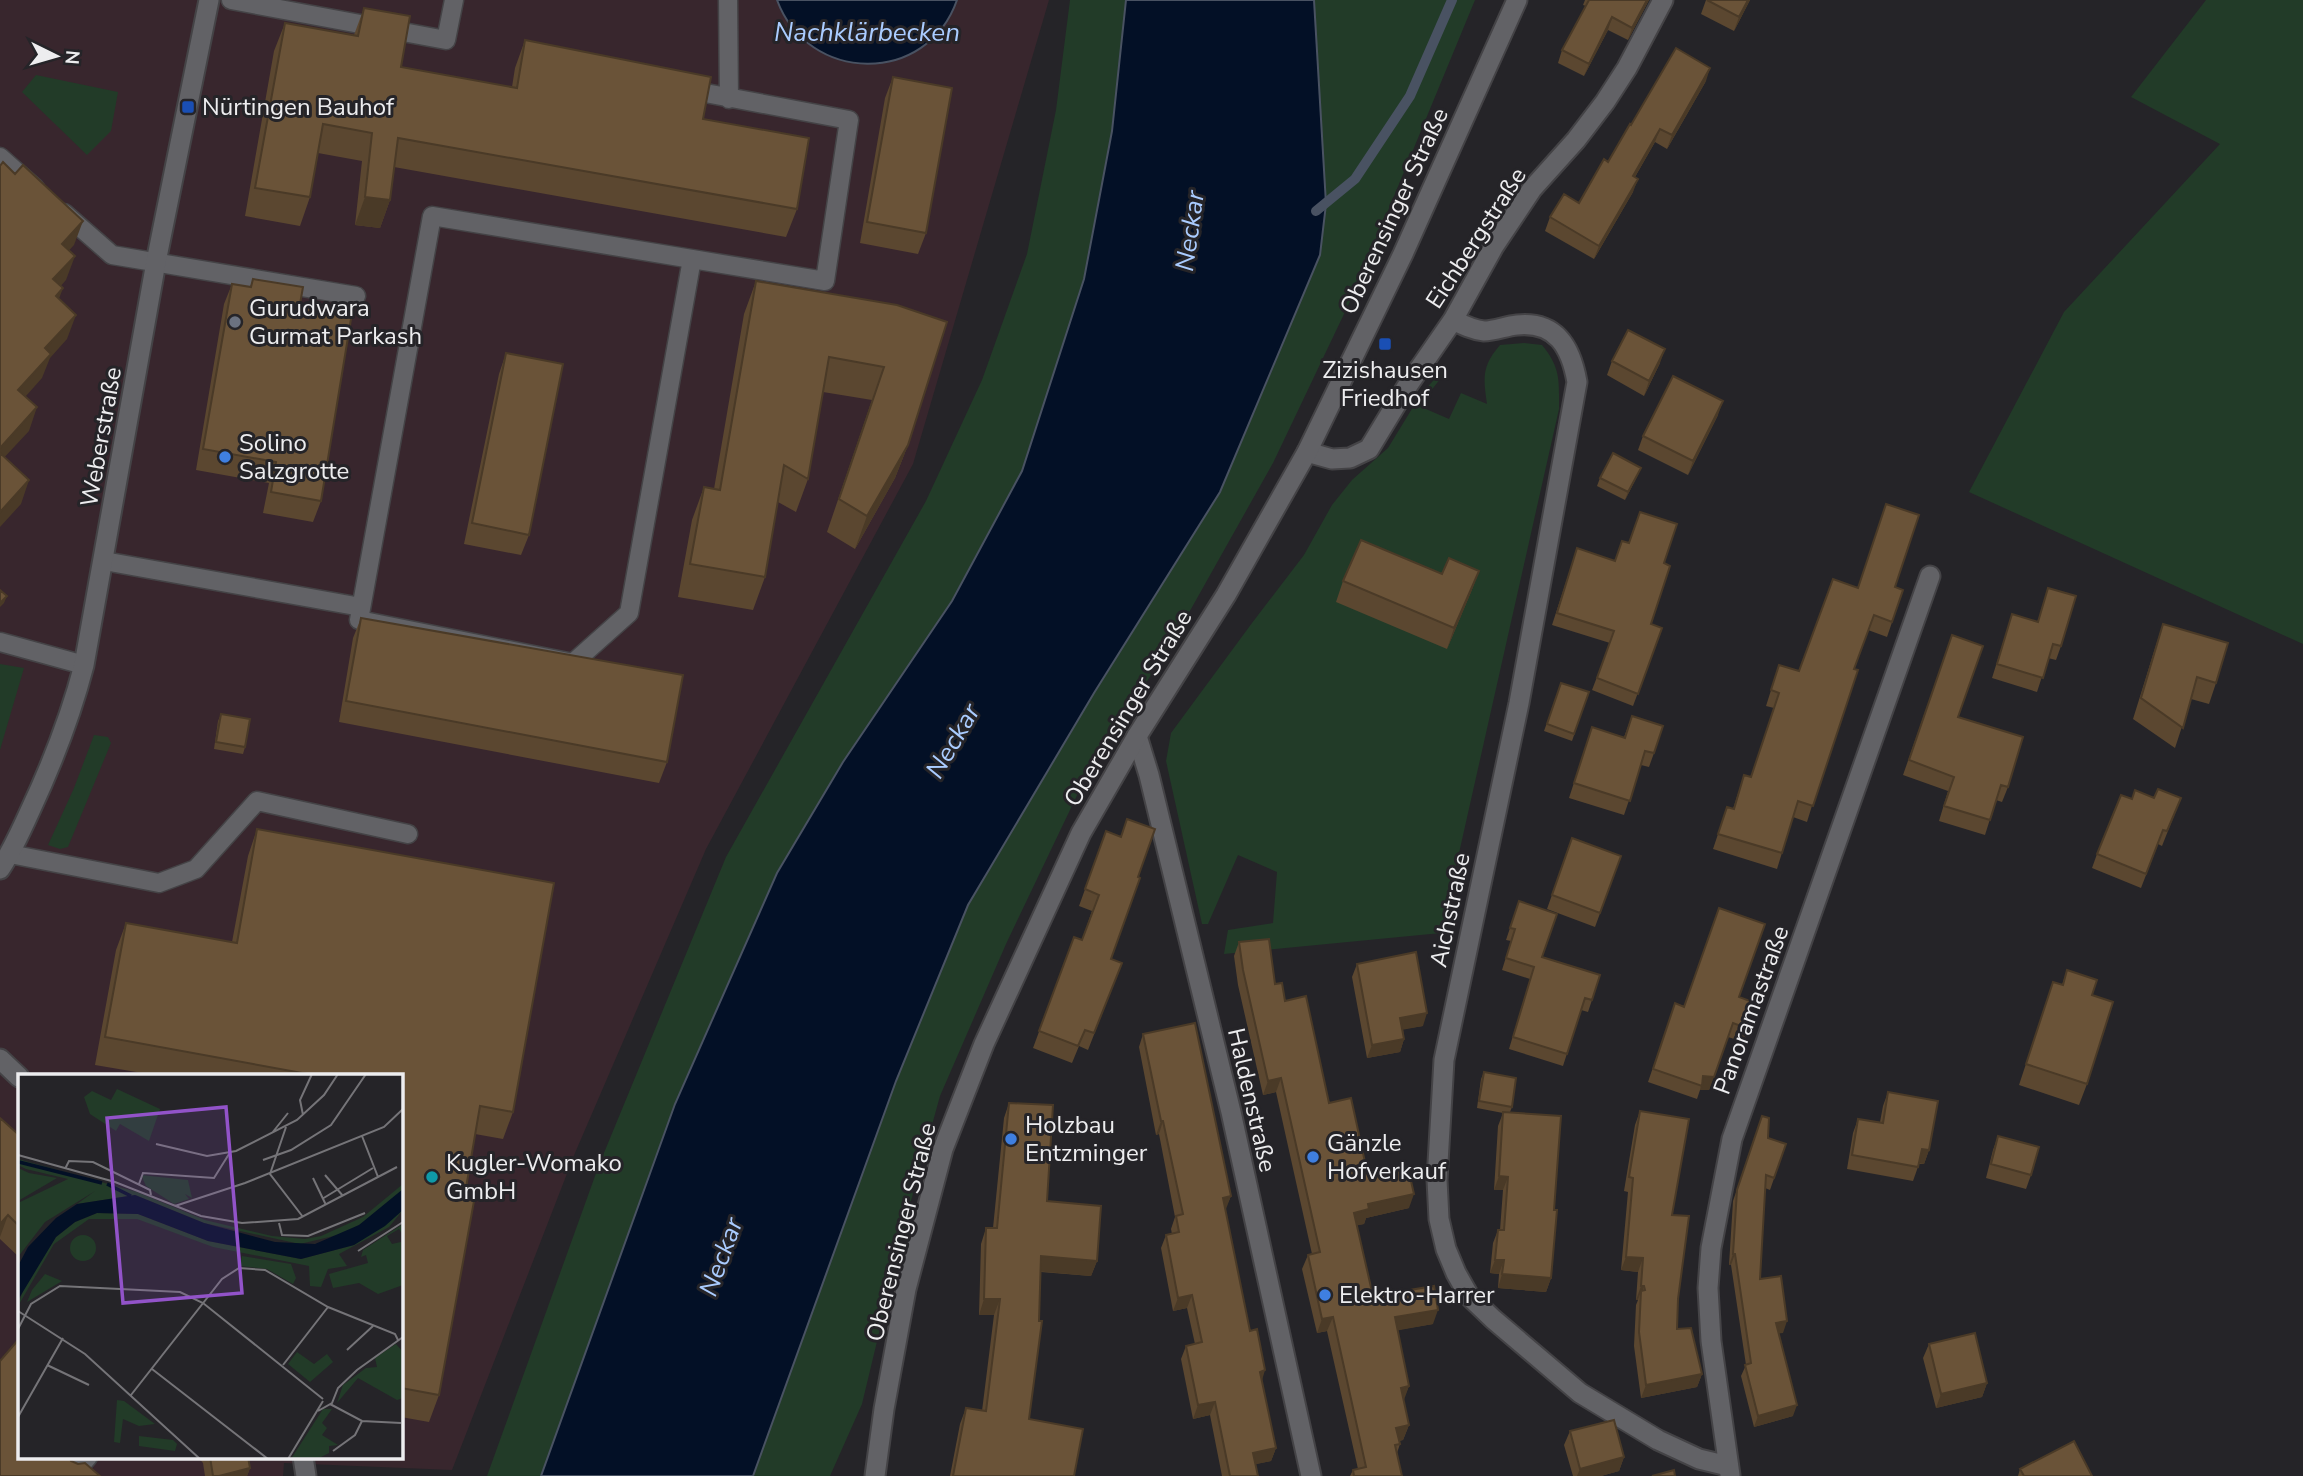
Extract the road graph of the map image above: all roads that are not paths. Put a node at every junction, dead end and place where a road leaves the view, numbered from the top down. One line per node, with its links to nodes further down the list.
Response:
1 (209, 0): 11 (street, Weberstraße)
2 (231, 0): 3 (lane)
3 (454, 0)
4 (728, 0): 8 (lane)
5 (1517, 0): 14 (street, Oberensinger Straße)
6 (1663, 0): 13 (street, Eichbergstraße)
7 (664, 85): 8 (lane)
8 (729, 99): 10 (lane)
9 (0, 157): 11 (lane)
10 (692, 259): 17 (lane); 17 (lane)
11 (156, 262): 12 (lane); 15 (street, Weberstraße)
12 (356, 296)
13 (1453, 320): 14 (street, Eichbergstraße); 27 (street, Aichstraße)
14 (1307, 452): 20 (street, Oberensinger Straße)
15 (104, 561): 17 (lane); 19 (street, Weberstraße)
16 (1930, 576): 27 (street, Panoramastraße)
17 (361, 607)
18 (0, 642): 19 (lane)
19 (84, 665): 22 (street, Weberstraße)
20 (1137, 736): 30 (street, Oberensinger Straße); 31 (street, Haldenstraße)
21 (408, 834): 22 (lane)
22 (5, 862)
23 (0, 1059): 24 (street)
24 (18, 1076)
25 (87, 1458): 28 (lane)
26 (303, 1458): 29 (street)
27 (1729, 1471)
28 (71, 1476)
29 (306, 1476)
30 (875, 1476)
31 (1311, 1476)

